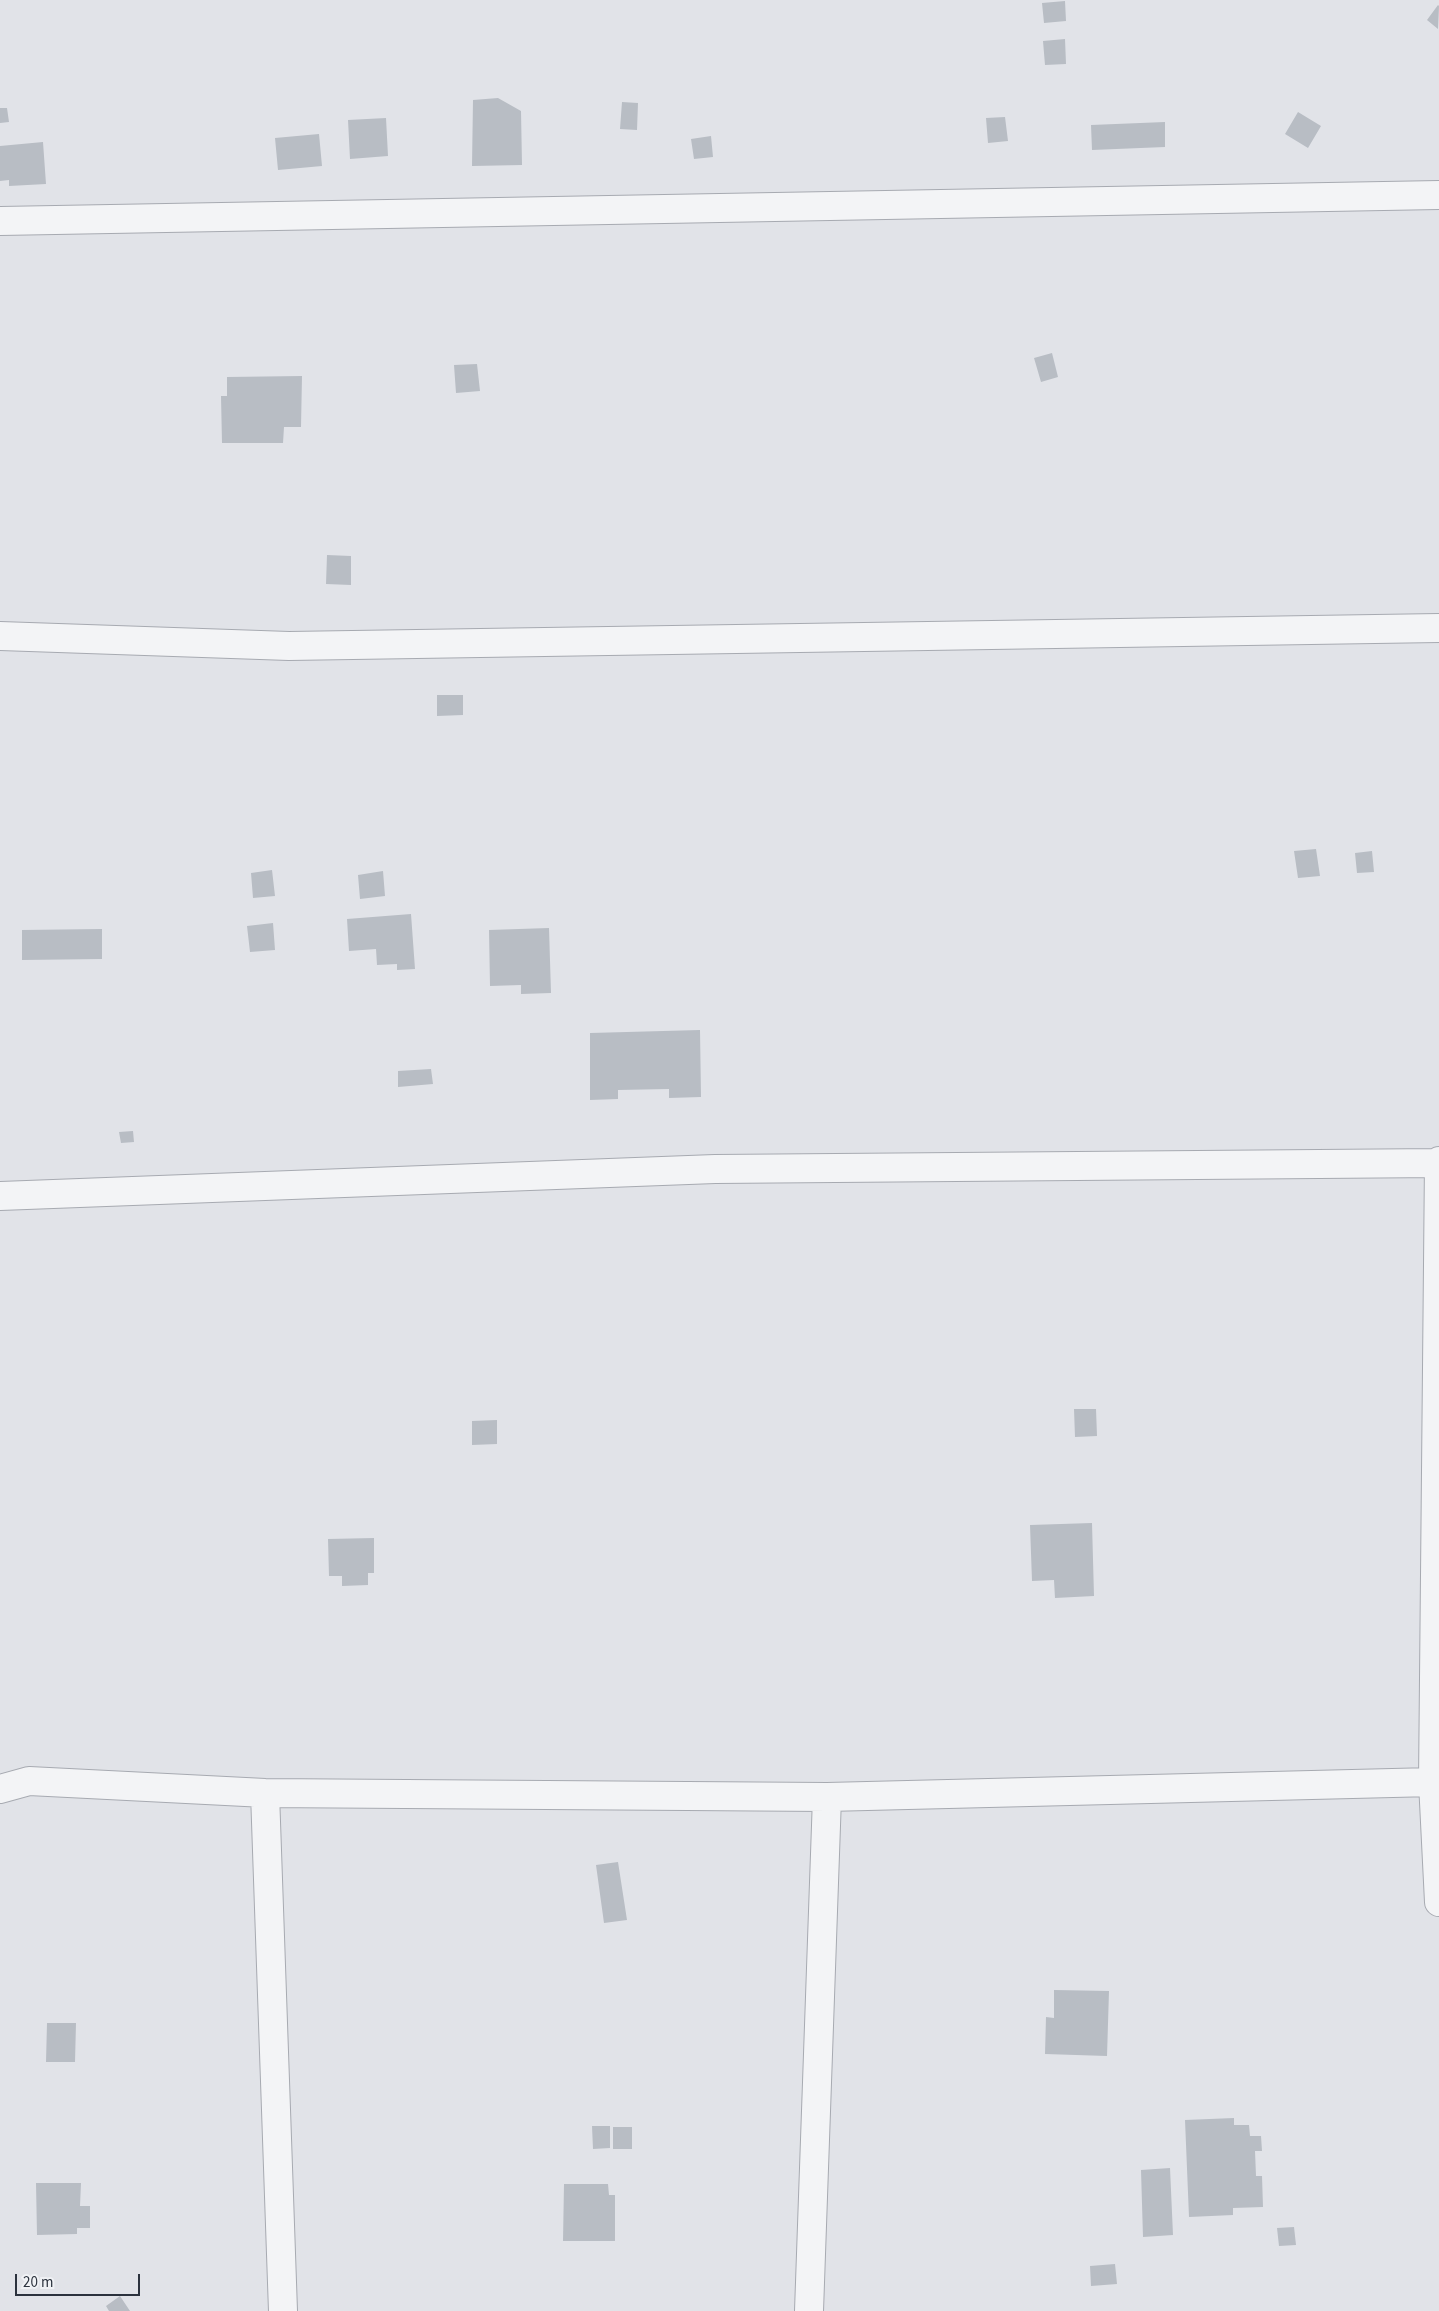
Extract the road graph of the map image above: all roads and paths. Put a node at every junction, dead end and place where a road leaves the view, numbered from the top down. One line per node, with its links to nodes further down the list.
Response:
1 (1439, 195): 2 (street)
2 (0, 221)
3 (1439, 628): 4 (street)
4 (0, 636)
5 (1439, 1162): 6 (street); 7 (street)
6 (0, 1196)
7 (1433, 1782): 10 (street); 11 (street)
8 (0, 1789): 9 (street)
9 (265, 1793): 10 (street); 12 (street)
10 (828, 1797): 13 (street)
11 (1439, 1902)
12 (283, 2311)
13 (808, 2311)

